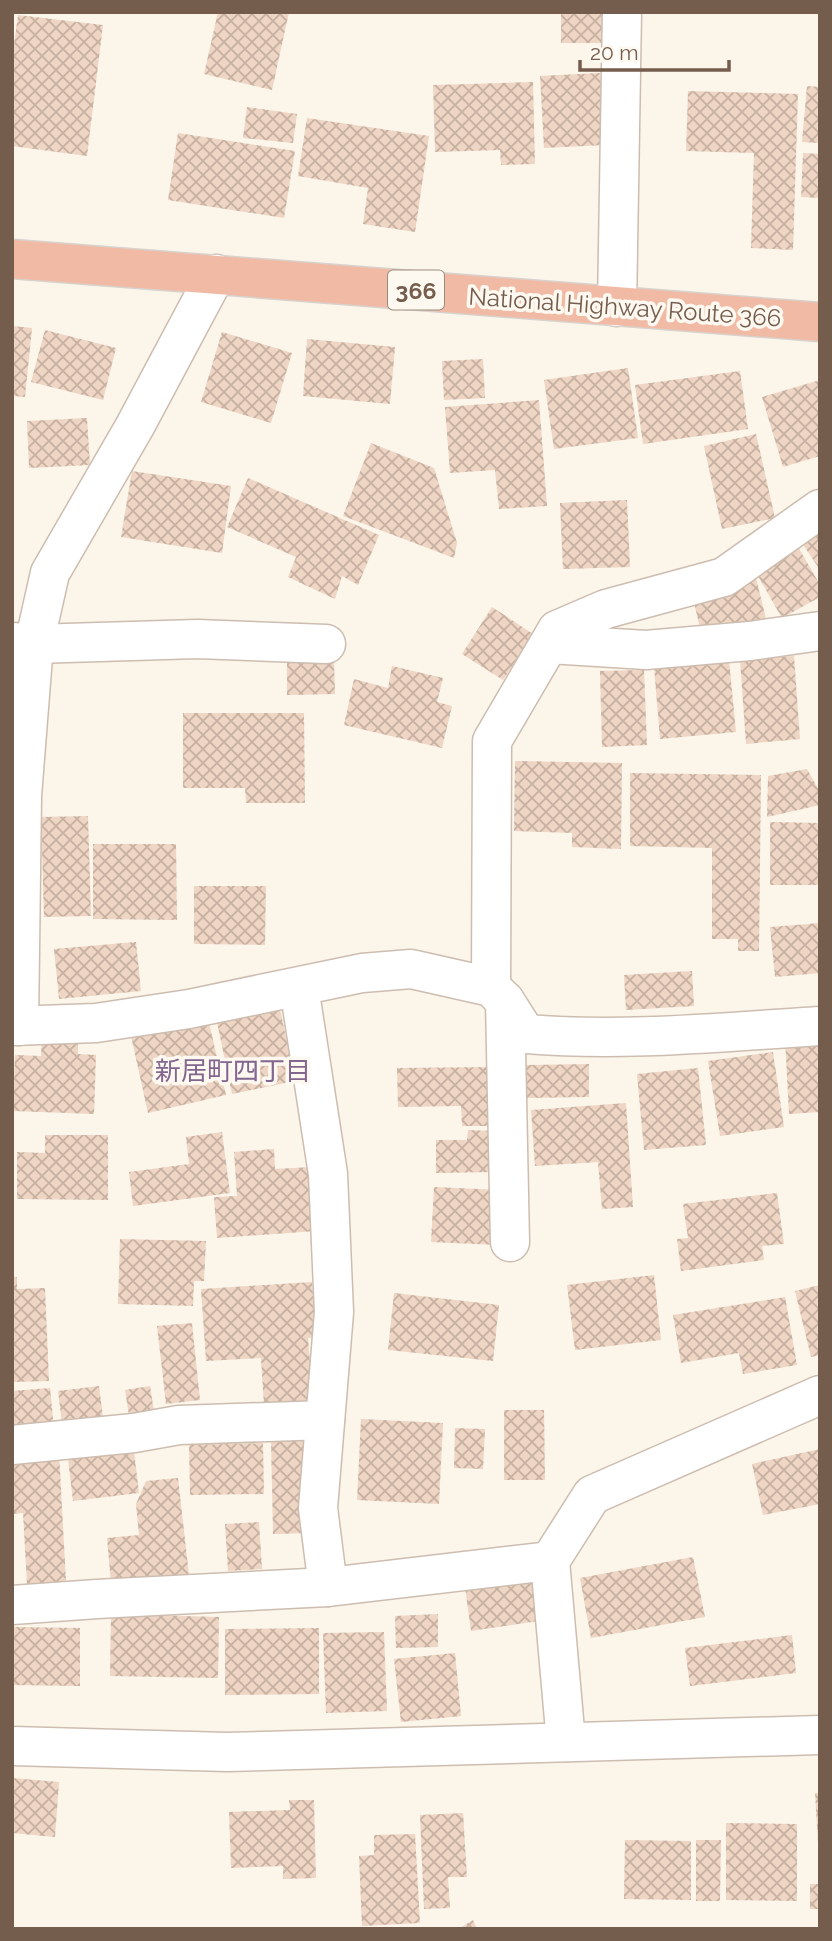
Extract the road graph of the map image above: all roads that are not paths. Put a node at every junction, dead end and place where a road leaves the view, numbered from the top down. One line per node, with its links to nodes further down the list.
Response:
1 (622, 12): 4 (street)
2 (12, 259): 3 (highway, National Highway Route 366 / 366)
3 (216, 274): 4 (highway, National Highway Route 366 / 366); 8 (street)
4 (617, 307): 5 (highway, National Highway Route 366 / 366)
5 (820, 322)
6 (820, 509): 10 (street)
7 (820, 631): 10 (street)
8 (23, 643): 9 (street); 13 (street)
9 (326, 644)
10 (550, 644): 12 (street)
11 (299, 987): 12 (street); 13 (street); 17 (street)
12 (498, 994): 14 (street); 15 (street)
13 (16, 1026)
14 (820, 1026)
15 (510, 1242)
16 (820, 1395): 19 (street)
17 (325, 1420): 18 (street); 20 (street)
18 (12, 1445)
19 (550, 1561): 20 (street); 23 (street)
20 (328, 1587): 21 (street)
21 (12, 1605)
22 (820, 1735): 23 (street)
23 (566, 1742): 24 (street)
24 (12, 1746)

